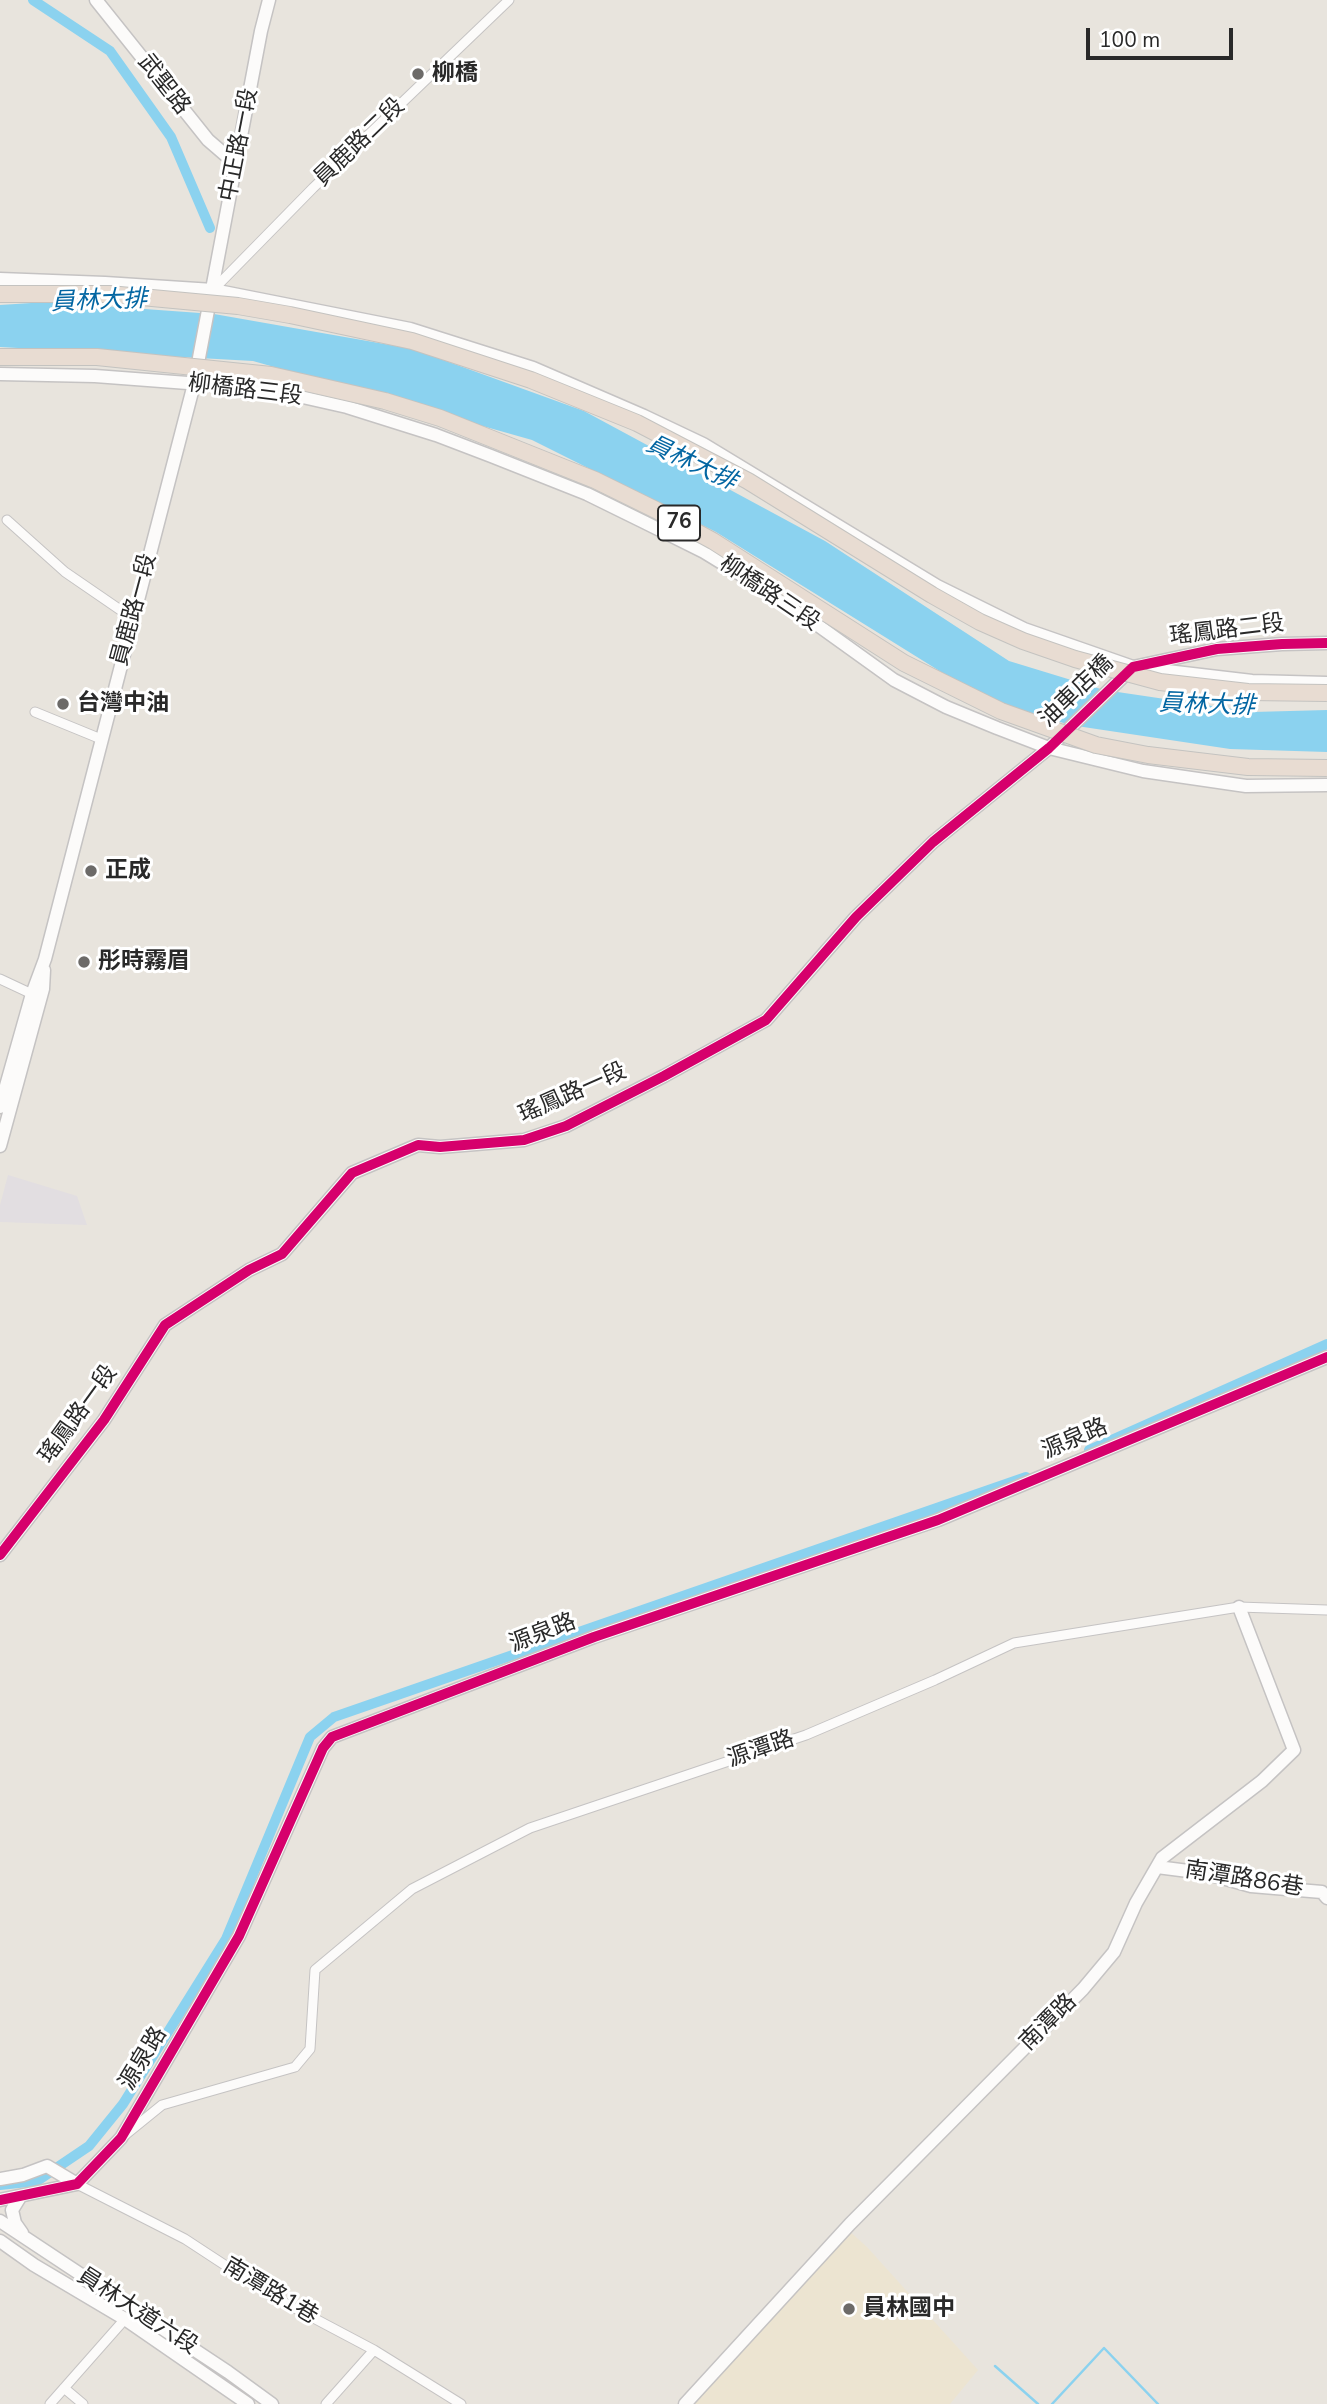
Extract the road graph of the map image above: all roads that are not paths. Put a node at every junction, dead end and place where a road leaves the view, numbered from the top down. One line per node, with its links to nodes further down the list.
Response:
1 (269, 0): 4 (street, 中正路一段)
2 (509, 0): 6 (street, 員鹿路二段)
3 (98, 1): 4 (street, 武聖路)
4 (237, 165): 6 (street, 中正路一段)
5 (0, 279): 6 (street)
6 (213, 290): 9 (street, 中正路一段); 15 (street)
7 (0, 294): 17 (highway, bridge)
8 (0, 357): 21 (highway, 76, bridge)
9 (200, 360): 11 (street, 員鹿路一段)
10 (0, 374): 11 (street, 柳橋路三段)
11 (194, 384): 13 (street, 員鹿路一段); 20 (street, 柳橋路三段)
12 (7, 520): 13 (street)
13 (132, 618): 19 (street, 員鹿路一段)
14 (1327, 643): 15 (street, 瑤鳳路二段)
15 (1133, 667): 16 (street); 20 (street, 油車店橋)
16 (1327, 683)
17 (1327, 693)
18 (35, 712): 19 (street)
19 (101, 739): 23 (street, 員鹿路一段)
20 (1049, 748): 22 (street, 柳橋路三段); 29 (street, 瑤鳳路一段)
21 (1327, 768)
22 (1327, 785)
23 (45, 959): 25 (street, 員鹿路一段); 27 (street, 員鹿路一段)
24 (0, 979): 25 (street)
25 (32, 994): 26 (street, 員鹿路一段)
26 (0, 1107)
27 (0, 1146)
28 (1327, 1357): 34 (street, 源泉路)
29 (0, 1555)
30 (1239, 1607): 31 (street, 源潭路); 32 (street, 南潭路); 34 (street, 源潭路)
31 (1327, 1610)
32 (1157, 1867): 33 (street, 南潭路86巷); 51 (street, 南潭路)
33 (1327, 1898)
34 (121, 2138): 36 (street, 源泉路)
35 (0, 2179): 36 (street)
36 (77, 2184): 37 (street); 43 (street, 南潭路1巷)
37 (20, 2197): 38 (street); 40 (street)
38 (0, 2200)
39 (0, 2221): 40 (street, 員林大道六段)
40 (26, 2239): 48 (street, 員林大道六段)
41 (0, 2241): 42 (street, 員林大道六段)
42 (125, 2319): 44 (street); 47 (street, 員林大道六段)
43 (374, 2350): 49 (street); 50 (street, 南潭路1巷)
44 (64, 2388): 45 (street); 46 (street)
45 (50, 2404)
46 (83, 2404)
47 (248, 2404)
48 (272, 2404)
49 (326, 2404)
50 (461, 2404)
51 (685, 2404)

